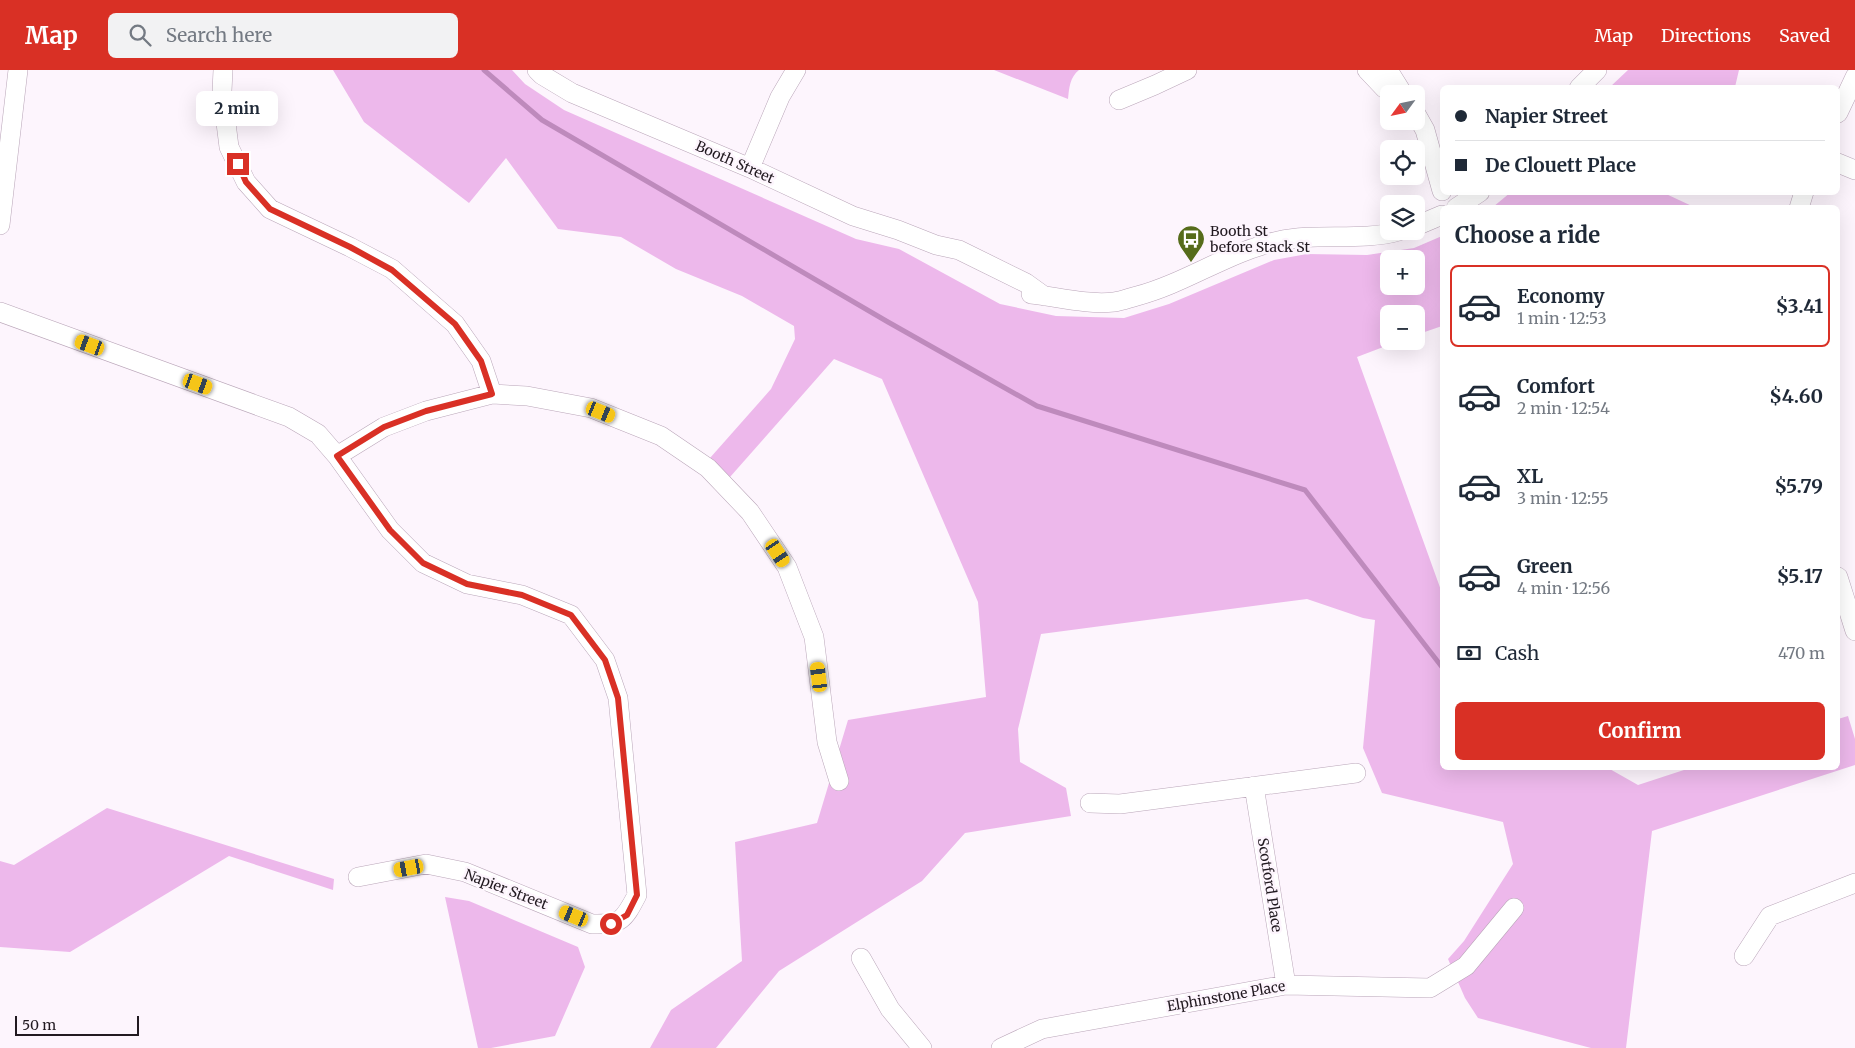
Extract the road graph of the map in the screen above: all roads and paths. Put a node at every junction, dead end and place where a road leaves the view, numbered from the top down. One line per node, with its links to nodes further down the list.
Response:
1 (18, 70): 24 (street)
2 (224, 70): 27 (street)
3 (537, 70): 17 (street, Booth Street)
4 (796, 70): 17 (street)
5 (1187, 70): 13 (street)
6 (1367, 70): 10 (street)
7 (1388, 70): 11 (street)
8 (1598, 70): 12 (street)
9 (1855, 77): 14 (street)
10 (1381, 85)
11 (1397, 85)
12 (1582, 85)
13 (1119, 100)
14 (1840, 109)
15 (1425, 130): 19 (street)
16 (1840, 163): 18 (street)
17 (750, 168): 25 (street, Booth Street)
18 (1855, 170)
19 (1440, 182)
20 (1476, 195): 21 (street)
21 (1460, 205)
22 (1440, 216): 23 (street)
23 (1425, 222)
24 (0, 225)
25 (1380, 235)
26 (0, 312): 28 (street, Napier Street)
27 (492, 394): 28 (street); 32 (street)
28 (337, 456): 35 (street, Napier Street)
29 (1840, 583): 30 (street)
30 (1855, 632)
31 (1356, 773): 33 (street)
32 (839, 780)
33 (1254, 786): 34 (street); 40 (street, Scotford Place)
34 (1090, 803)
35 (358, 877)
36 (1855, 883): 38 (street)
37 (1514, 908): 40 (street, Elphinstone Place)
38 (1744, 956)
39 (861, 958): 41 (street)
40 (1286, 984): 42 (street, Elphinstone Place)
41 (922, 1048)
42 (1001, 1048)

